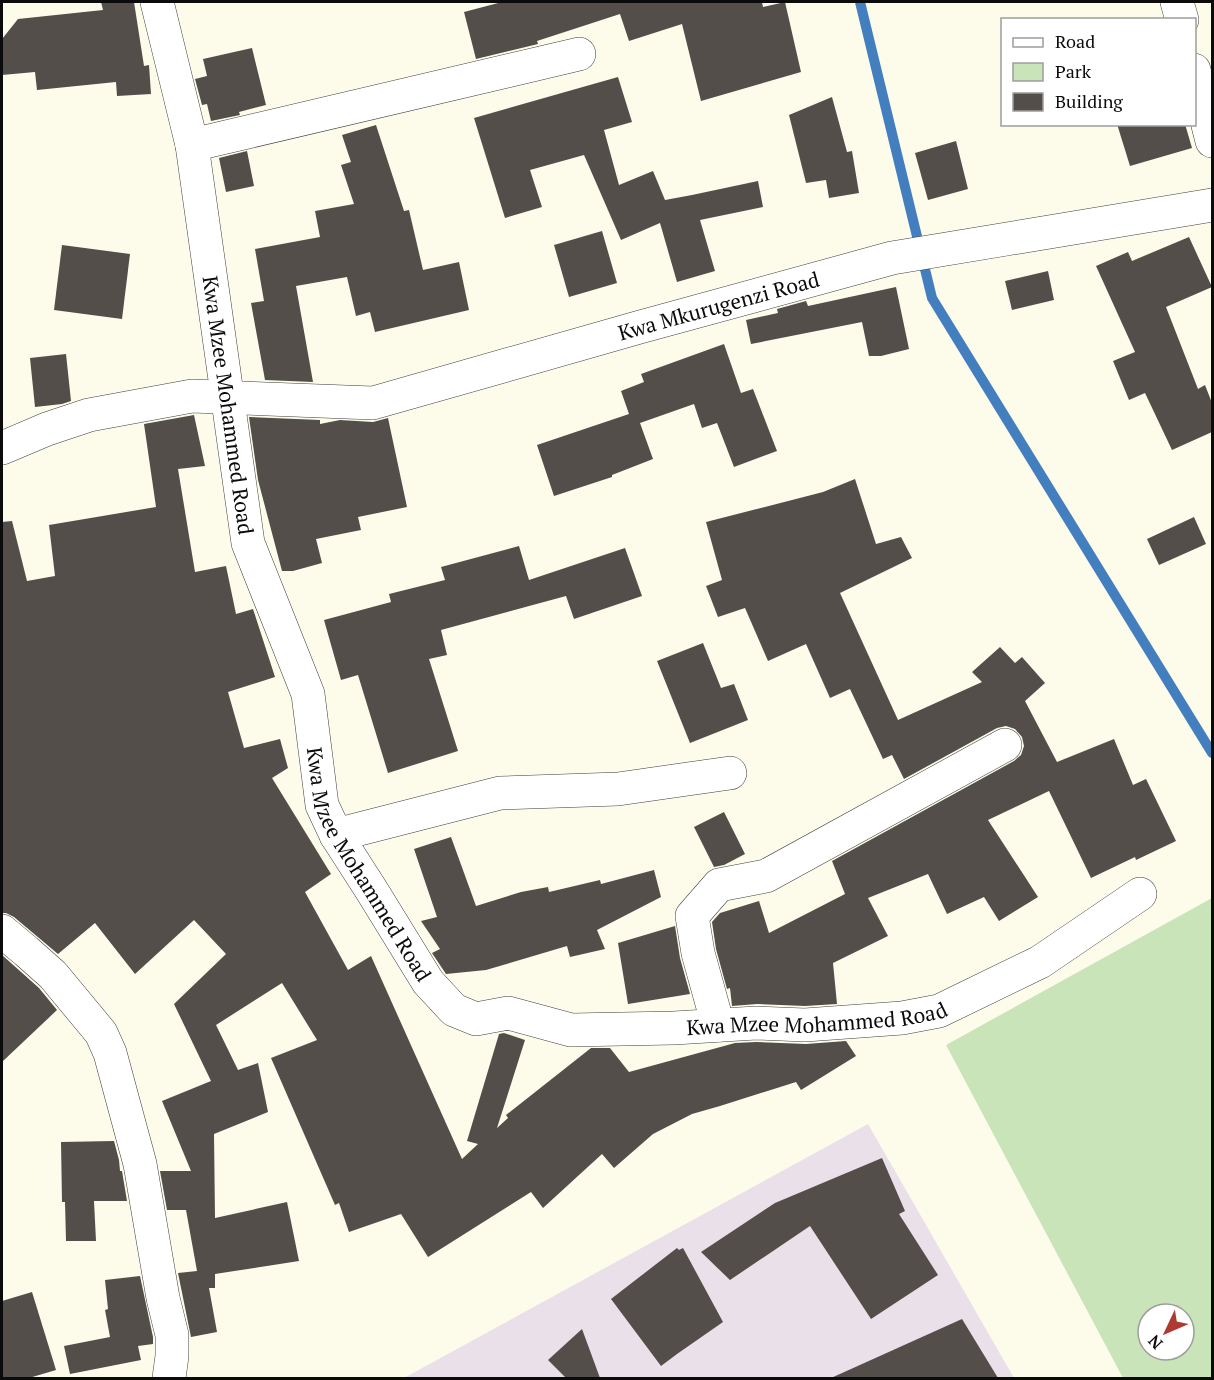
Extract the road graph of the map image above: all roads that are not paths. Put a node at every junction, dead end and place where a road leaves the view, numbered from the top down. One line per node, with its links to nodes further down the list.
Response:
1 (157, 2): 7 (street, Kwa Mzee Mohammed Road)
2 (1177, 2): 3 (street)
3 (1181, 18)
4 (579, 54): 7 (street)
5 (1196, 78): 6 (street)
6 (1212, 141)
7 (192, 145): 9 (street, Kwa Mzee Mohammed Road)
8 (1212, 205): 9 (street, Kwa Mkurugenzi Road)
9 (228, 398): 10 (street, Kwa Mkurugenzi Road); 13 (street, Kwa Mzee Mohammed Road)
10 (2, 448)
11 (1005, 745): 16 (street)
12 (730, 773): 13 (street)
13 (336, 836): 16 (street, Kwa Mzee Mohammed Road)
14 (1140, 894): 16 (street, Kwa Mzee Mohammed Road)
15 (2, 931): 17 (street)
16 (718, 1025)
17 (169, 1378)

